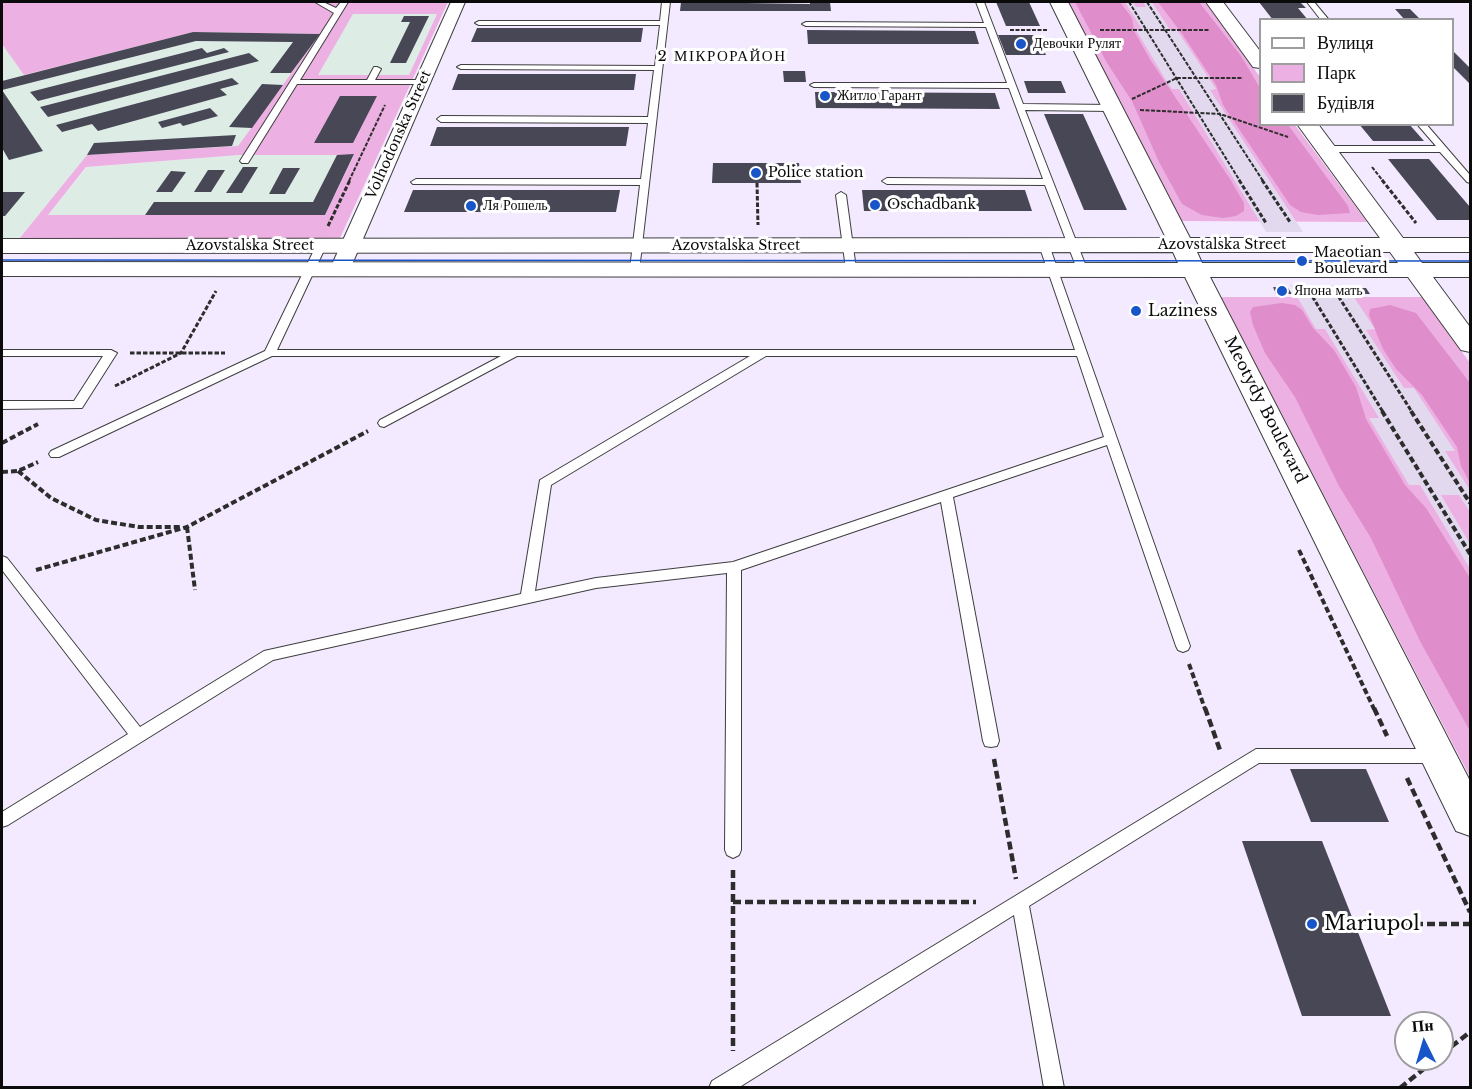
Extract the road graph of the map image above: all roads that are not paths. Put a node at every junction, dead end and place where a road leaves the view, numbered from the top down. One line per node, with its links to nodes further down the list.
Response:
1 (318, 2): 9 (lane)
2 (344, 2): 9 (lane)
3 (458, 2): 21 (street, Volhodonska Street)
4 (666, 2): 12 (lane)
5 (980, 2): 14 (lane)
6 (1059, 2): 25 (street, Meotydy Boulevard)
7 (1215, 2): 15 (street)
8 (1310, 2): 10 (lane)
9 (338, 12): 19 (lane)
10 (1324, 18)
11 (479, 23): 12 (lane)
12 (663, 23): 17 (lane)
13 (806, 24): 14 (lane)
14 (989, 25): 23 (lane)
15 (1259, 62)
16 (461, 67): 17 (lane)
17 (658, 68): 27 (lane)
18 (377, 69): 20 (lane)
19 (294, 82): 20 (lane); 32 (lane)
20 (370, 82): 21 (lane)
21 (422, 82): 44 (street, Volhodonska Street)
22 (814, 85): 23 (lane)
23 (1012, 86): 24 (lane)
24 (1020, 107): 25 (lane); 37 (lane)
25 (1112, 108): 48 (street, Meotydy Boulevard)
26 (441, 119): 27 (lane)
27 (652, 120): 36 (lane)
28 (1308, 126): 30 (street)
29 (1423, 126): 31 (lane)
30 (1325, 149): 31 (lane); 41 (street)
31 (1443, 149): 33 (lane)
32 (245, 160)
33 (1470, 180)
34 (887, 181): 37 (lane)
35 (416, 182): 36 (lane)
36 (645, 182): 46 (lane)
37 (1049, 182): 45 (lane)
38 (841, 195): 47 (lane)
39 (323, 239): 43 (street, Azovstalska Street); 44 (street, Azovstalska Street); 50 (lane)
40 (1044, 245): 45 (street, Azovstalska Street); 47 (street, Azovstalska Street); 52 (lane)
41 (1397, 245): 42 (street, Azovstalska Street); 48 (street, Azovstalska Street); 54 (street)
42 (1470, 245)
43 (2, 246)
44 (350, 246): 46 (street, Azovstalska Street); 51 (street, Volhodonska Street)
45 (1073, 246): 48 (street, Azovstalska Street); 53 (lane)
46 (636, 257): 47 (street, Azovstalska Street); 51 (street, Azovstalska Street)
47 (849, 257): 52 (street, Azovstalska Street)
48 (1188, 258): 53 (street, Azovstalska Street); 54 (street, Azovstalska Street); 73 (street, Meotydy Boulevard)
49 (2, 269): 50 (street, Azovstalska Street)
50 (310, 269): 51 (street, Azovstalska Street); 59 (lane)
51 (340, 269)
52 (1052, 269): 53 (street, Azovstalska Street); 61 (lane)
53 (1082, 269)
54 (1415, 270): 55 (street, Azovstalska Street); 56 (street)
55 (1470, 270)
56 (1470, 344)
57 (766, 352): 60 (lane); 61 (lane); 69 (lane)
58 (2, 353): 62 (lane)
59 (270, 353): 60 (lane); 65 (lane)
60 (516, 353): 63 (lane)
61 (1081, 353): 64 (lane)
62 (2, 405)
63 (384, 423)
64 (1111, 439): 66 (lane); 70 (lane)
65 (55, 454)
66 (946, 495): 68 (lane); 72 (lane)
67 (2, 561): 71 (lane)
68 (734, 567): 69 (lane); 76 (lane)
69 (526, 598): 71 (lane)
70 (1183, 646)
71 (138, 735): 75 (lane)
72 (991, 741)
73 (1439, 756): 74 (street, Meotydy Boulevard); 77 (lane)
74 (1470, 819)
75 (2, 820)
76 (734, 850)
77 (1020, 902): 78 (lane); 79 (lane)
78 (728, 1085)
79 (1054, 1088)

